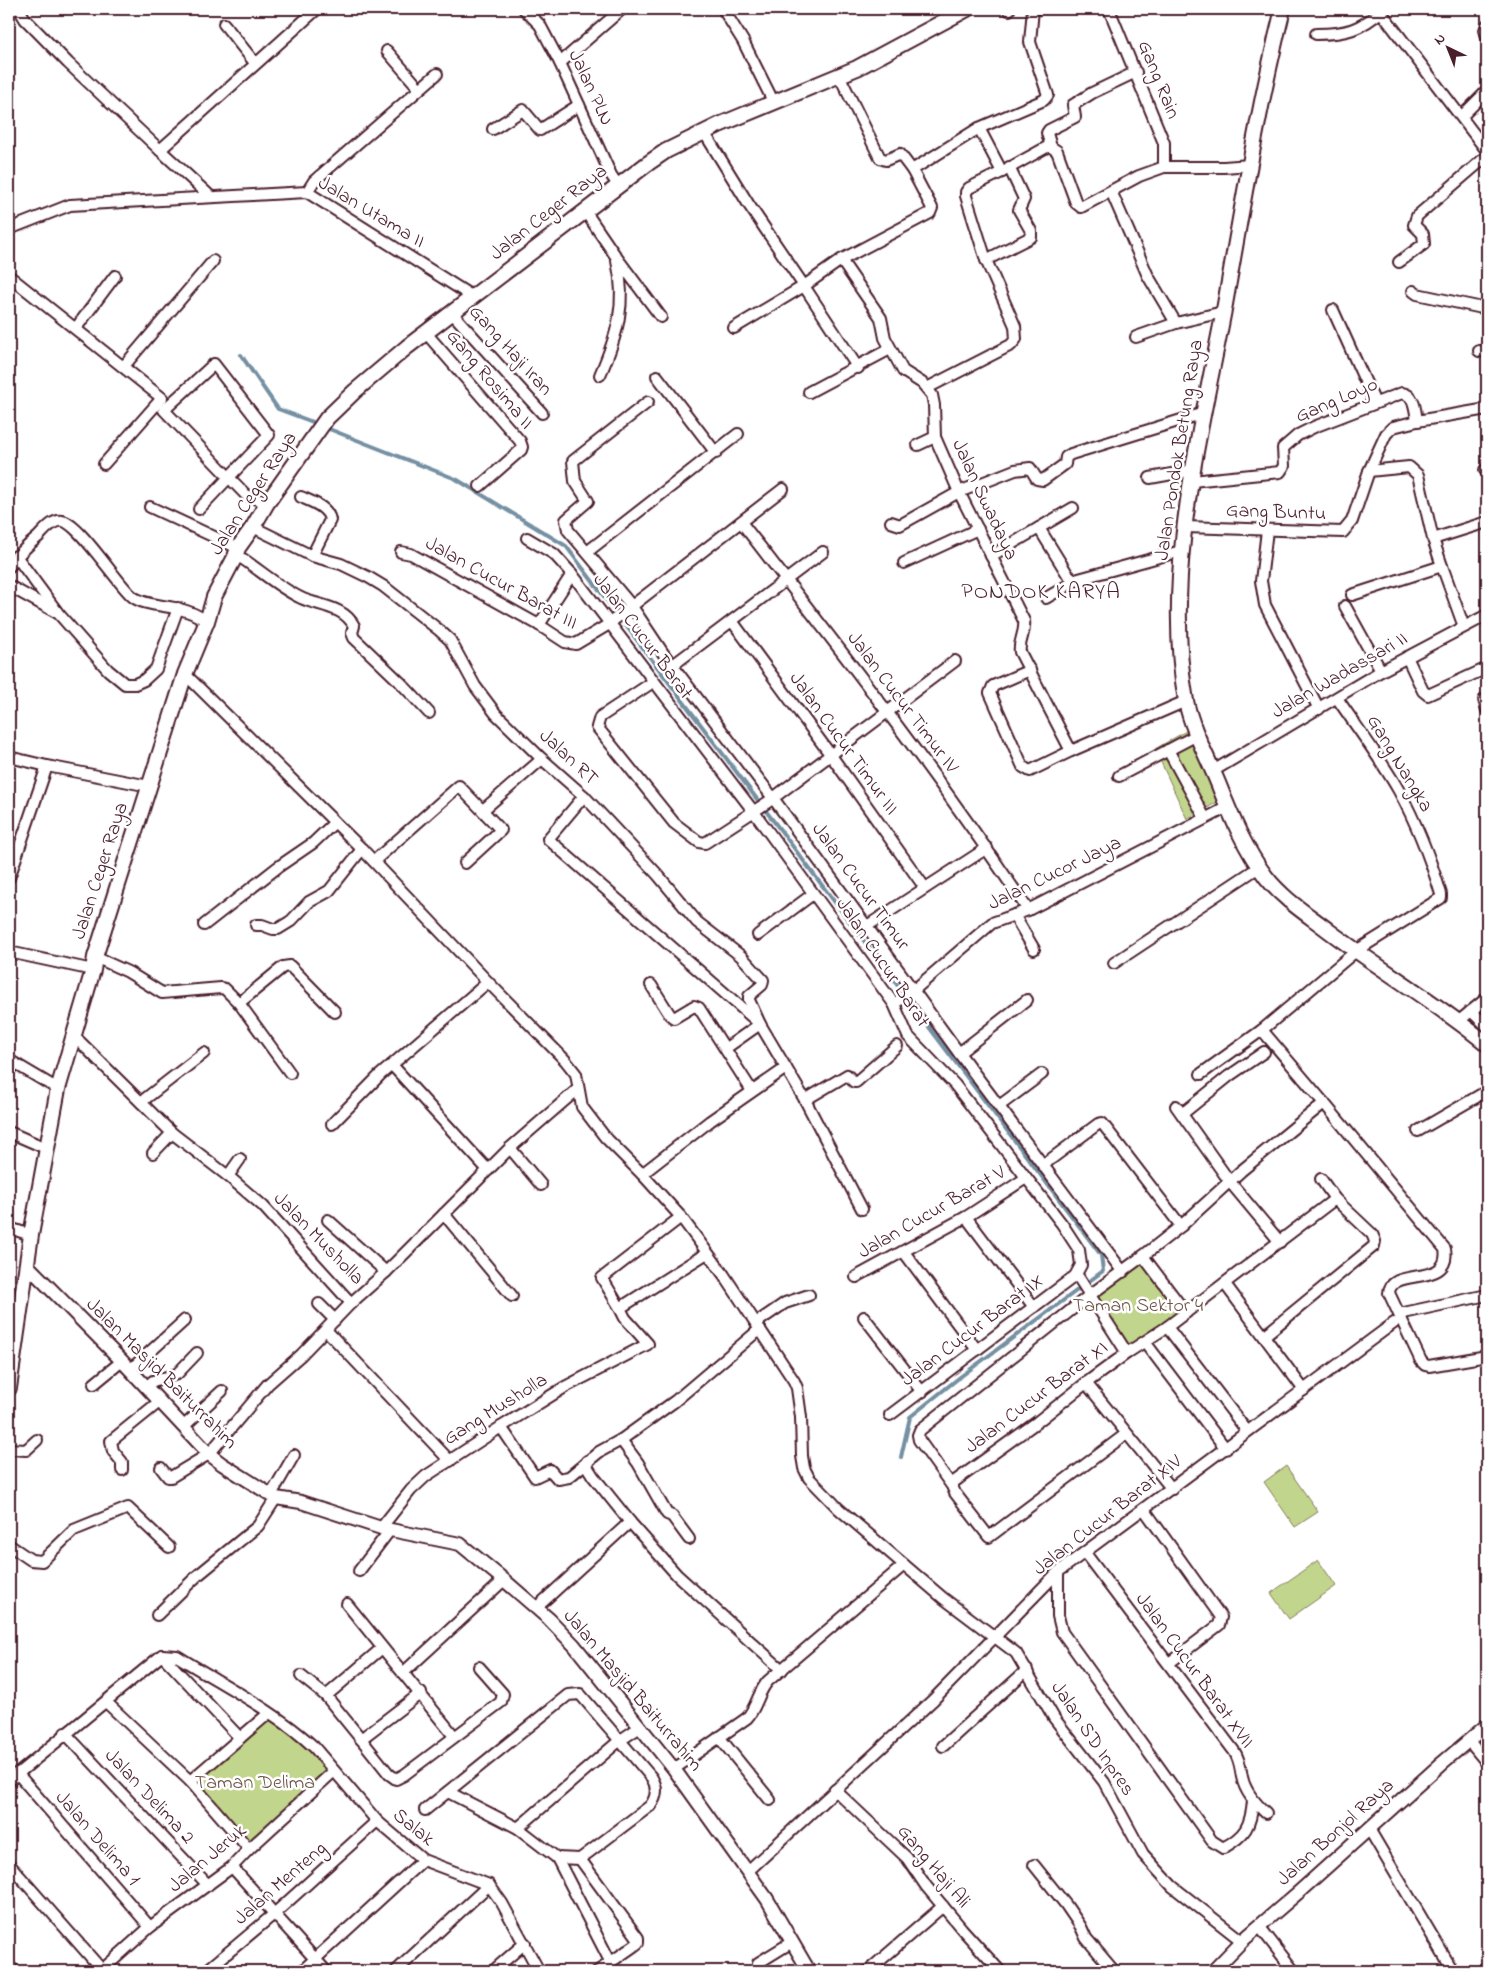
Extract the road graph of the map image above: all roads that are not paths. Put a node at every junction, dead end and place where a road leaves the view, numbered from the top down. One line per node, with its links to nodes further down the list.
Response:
1 (19, 9): 30 (street)
2 (317, 9): 16 (street)
3 (524, 9): 17 (street, Jalan PLN)
4 (622, 9): 17 (street)
5 (723, 9): 23 (street)
6 (967, 9): 20 (main road, Jalan Ceger Raya)
7 (1033, 9): 26 (street)
8 (1109, 9): 18 (street, Gang Rain)
9 (1283, 9): 33 (main road, Jalan Pondok Betung Raya)
10 (1383, 11): 13 (street); 25 (street)
11 (224, 24): 16 (street)
12 (1487, 25): 14 (street)
13 (1316, 34)
14 (1487, 37)
15 (387, 51): 21 (street)
16 (255, 63): 30 (street)
17 (560, 63): 24 (street, Jalan PLN)
18 (1136, 72): 29 (street); 34 (street, Gang Rain)
19 (437, 74): 21 (street)
20 (839, 75): 23 (main road, Jalan Ceger Raya); 35 (street)
21 (419, 88): 39 (street)
22 (1487, 92): 25 (street)
23 (774, 103): 28 (main road, Jalan Ceger Raya)
24 (579, 105): 27 (street); 37 (street, Jalan PLN)
25 (1462, 116): 31 (street)
26 (979, 128): 35 (street); 36 (street)
27 (493, 130)
28 (704, 132): 37 (main road, Jalan Ceger Raya); 50 (street)
29 (1051, 147): 36 (street); 38 (street)
30 (160, 150): 40 (street)
31 (1487, 151)
32 (1487, 156): 47 (street)
33 (1250, 165): 34 (street); 55 (main road, Jalan Pondok Betung Raya)
34 (1164, 167): 38 (street)
35 (912, 170): 44 (street)
36 (1006, 170): 45 (street); 45 (street)
37 (618, 185): 41 (main road, Jalan Ceger Raya)
38 (1111, 191): 58 (street)
39 (307, 192): 40 (street, Jalan Utama II); 52 (street, Jalan Utama II)
40 (211, 197): 42 (street, Jalan Utama II)
41 (585, 211): 43 (street); 52 (main road, Jalan Ceger Raya)
42 (9, 229)
43 (617, 258): 57 (street); 66 (street)
44 (841, 260): 50 (street); 63 (street)
45 (986, 260): 68 (street)
46 (212, 261): 64 (street)
47 (1399, 262)
48 (9, 276): 59 (street)
49 (115, 276): 59 (street)
50 (804, 286): 60 (street); 65 (street)
51 (1413, 291): 53 (street)
52 (472, 297): 56 (main road, Jalan Ceger Raya)
53 (1487, 309)
54 (1333, 310): 71 (street)
55 (1223, 312): 58 (street); 74 (main road, Jalan Pondok Betung Raya)
56 (452, 313): 61 (main road, Jalan Ceger Raya); 73 (street, Gang Haji Iran)
57 (661, 317)
58 (1176, 323): 62 (street)
59 (76, 328): 64 (street)
60 (734, 328)
61 (426, 333): 85 (street, Gang Rosima II); 89 (main road, Jalan Ceger Raya)
62 (1136, 338)
63 (890, 349): 65 (street); 68 (street)
64 (127, 363): 80 (street)
65 (858, 368): 69 (street)
66 (600, 375)
67 (657, 376): 79 (street)
68 (927, 388): 77 (street, Jalan Swadaya)
69 (809, 392)
70 (648, 402): 106 (street, Jalan Cucur Timur)
71 (1375, 403): 75 (street, Gang Loyo); 82 (street, Gang Loyo)
72 (1487, 410): 75 (street, Gang Buntu)
73 (542, 413)
74 (1204, 413): 82 (main road, Jalan Pondok Betung Raya); 87 (street)
75 (1418, 421): 81 (street, Gang Buntu)
76 (738, 434): 79 (street)
77 (935, 437): 78 (street); 87 (street, Jalan Swadaya)
78 (918, 445)
79 (716, 453): 106 (street)
80 (104, 464)
81 (1369, 470): 100 (street, Gang Buntu); 102 (street)
82 (1193, 476): 83 (street); 97 (main road, Jalan Pondok Betung Raya)
83 (1150, 478)
84 (230, 479): 84 (street); 89 (street); 92 (street)
85 (480, 486)
86 (783, 489): 93 (street)
87 (959, 492): 94 (street); 99 (street, Jalan Swadaya)
88 (301, 497): 109 (street)
89 (267, 503): 96 (main road, Jalan Ceger Raya)
90 (150, 507): 104 (street)
91 (1073, 508): 98 (street)
92 (199, 510)
93 (741, 522): 115 (street, Jalan Cucur Timur IV); 121 (street)
94 (891, 522)
95 (1487, 522): 102 (street)
96 (253, 527): 104 (main road, Jalan Ceger Raya); 109 (street, Jalan RT)
97 (1185, 527): 100 (street, Gang Buntu); 103 (main road, Jalan Pondok Betung Raya)
98 (1039, 528): 110 (street); 116 (street)
99 (978, 529): 110 (street, Jalan Swadaya); 111 (street)
100 (1267, 530): 140 (street)
101 (527, 538): 114 (street, Jalan Cucur Barat)
102 (1433, 539): 112 (street)
103 (1181, 551): 116 (street); 139 (main road, Jalan Pondok Betung Raya)
104 (237, 552): 125 (main road, Jalan Ceger Raya); 142 (street)
105 (401, 552): 128 (street, Jalan Cucur Barat III)
106 (587, 552): 121 (street, Jalan Cucur Timur)
107 (823, 552): 115 (street)
108 (16, 556): 113 (street); 122 (street); 123 (street)
109 (312, 556): 148 (street, Jalan RT)
110 (991, 556): 134 (street, Jalan Swadaya)
111 (904, 563)
112 (1442, 566): 118 (street); 129 (street)
113 (9, 567)
114 (572, 574): 126 (street, Jalan Cucur Barat); 128 (street)
115 (786, 580): 127 (street); 141 (street, Jalan Cucur Timur IV)
116 (1077, 580): 119 (street)
117 (9, 586): 123 (street)
118 (1352, 595)
119 (1046, 598)
120 (1345, 606): 135 (street)
121 (629, 607): 126 (street); 132 (street, Jalan Cucur Timur)
122 (178, 608): 123 (street); 125 (street)
123 (58, 613)
124 (1487, 614): 129 (street, Jalan Wadassari II)
125 (207, 621): 136 (main road, Jalan Ceger Raya)
126 (611, 621): 128 (street, Jalan Cucur Barat III); 137 (street, Jalan Cucur Barat)
127 (732, 621): 132 (street); 146 (street, Jalan Cucur Timur III)
128 (539, 625)
129 (1464, 626): 130 (street, Jalan Wadassari II)
130 (1407, 657): 133 (street); 135 (street, Jalan Wadassari II)
131 (956, 661): 141 (street)
132 (673, 665): 154 (street, Jalan Cucur Timur)
133 (1487, 668)
134 (1030, 670): 145 (street, Jalan Swadaya); 145 (street)
135 (1382, 671): 138 (street, Jalan Wadassari II)
136 (185, 674): 152 (main road, Jalan Ceger Raya); 159 (street, Jalan SD Inpres)
137 (653, 682): 157 (street, Jalan Cucur Barat); 157 (street)
138 (1337, 698): 140 (street, Jalan Wadassari II); 175 (street, Gang Nangka)
139 (1186, 701): 143 (main road, Jalan Pondok Betung Raya); 145 (street)
140 (1319, 709): 150 (street, Jalan Wadassari II)
141 (887, 711): 146 (street); 160 (street, Jalan Cucur Timur IV)
142 (429, 713)
143 (1197, 734): 144 (street); 150 (main road, Jalan Pondok Betung Raya)
144 (1168, 750): 151 (street); 158 (street)
145 (1071, 751)
146 (830, 754): 154 (street); 166 (street, Jalan Cucur Timur III)
147 (9, 757): 149 (street)
148 (542, 759): 153 (street, Jalan RT); 156 (street)
149 (47, 766): 152 (street); 165 (street)
150 (1213, 771): 155 (main road, Jalan Pondok Betung Raya)
151 (1119, 776)
152 (149, 786): 178 (main road, Jalan Ceger Raya)
153 (584, 796): 189 (street, Jalan RT); 189 (street)
154 (771, 800): 157 (street); 172 (street, Jalan Cucur Timur)
155 (1228, 807): 158 (street, Jalan Cucor Jaya); 164 (main road, Jalan Pondok Betung Raya)
156 (483, 810): 162 (street); 163 (street)
157 (756, 811): 167 (street, Jalan Cucur Barat)
158 (1205, 818): 168 (street, Jalan Cucor Jaya)
159 (334, 823): 161 (street, Jalan SD Inpres); 170 (street)
160 (987, 848): 166 (street); 168 (street, Jalan Cucur Timur IV)
161 (362, 849): 162 (street, Jalan SD Inpres); 171 (street)
162 (374, 861): 179 (street, Jalan SD Inpres)
163 (465, 863)
164 (1259, 867): 175 (main road, Jalan Pondok Betung Raya); 177 (street)
165 (9, 878)
166 (925, 888): 172 (street)
167 (813, 894): 173 (street); 185 (street, Jalan Cucur Barat)
168 (1028, 910): 169 (street, Jalan Cucor Jaya)
169 (1014, 915): 174 (street); 181 (street, Jalan Cucor Jaya)
170 (204, 925)
171 (256, 926)
172 (867, 926): 181 (street, Jalan Cucur Timur)
173 (758, 935)
174 (1034, 949)
175 (1356, 951): 188 (main road, Jalan Pondok Betung Raya); 191 (street, Gang Nangka)
176 (9, 952): 178 (street)
177 (1114, 963)
178 (94, 964): 184 (street); 192 (main road, Jalan Ceger Raya)
179 (488, 982): 200 (street); 206 (street, Jalan SD Inpres)
180 (651, 985): 195 (street)
181 (912, 991): 185 (street, Jalan Cucor Jaya); 197 (street, Jalan Cucur Timur)
182 (1487, 998): 186 (street)
183 (1027, 1000): 197 (street)
184 (239, 1002): 187 (street); 202 (street)
185 (895, 1004): 225 (street, Jalan Cucur Barat)
186 (1471, 1011): 188 (street); 190 (street)
187 (336, 1012)
188 (1459, 1022): 193 (main road, Jalan Pondok Betung Raya)
189 (760, 1024): 195 (street); 201 (street, Jalan RT)
190 (1487, 1026)
191 (1262, 1030): 204 (street, Gang Nangka); 211 (street)
192 (73, 1035): 205 (main road, Jalan Ceger Raya); 210 (street, Jalan Musholla)
193 (1487, 1044)
194 (897, 1046): 209 (street)
195 (726, 1048): 207 (street)
196 (204, 1052): 210 (street)
197 (959, 1052): 212 (street, Jalan Cucur Timur)
198 (1264, 1052): 227 (street)
199 (9, 1060): 205 (street)
200 (392, 1066): 213 (street); 222 (street)
201 (786, 1068): 207 (street); 209 (street, Jalan RT)
202 (290, 1073)
203 (1042, 1074): 212 (street)
204 (1201, 1074)
205 (58, 1089): 218 (main road, Jalan Ceger Raya)
206 (578, 1089): 217 (street, Jalan Musholla); 223 (street, Jalan SD Inpres)
207 (752, 1091): 223 (street)
208 (1487, 1091): 214 (street)
209 (805, 1100): 230 (street, Jalan RT)
210 (141, 1102): 216 (street, Jalan Musholla)
211 (1324, 1103): 227 (street); 258 (street)
212 (999, 1106): 221 (street, Jalan Cucur Timur)
213 (332, 1124)
214 (1418, 1131)
215 (9, 1132): 218 (street)
216 (172, 1133): 219 (street); 224 (street, Jalan Musholla)
217 (510, 1148): 222 (street, Jalan Musholla); 228 (street)
218 (48, 1149): 237 (main road, Jalan Ceger Raya)
219 (152, 1153)
220 (240, 1159): 224 (street)
221 (1043, 1165): 235 (street); 244 (street, Jalan Cucur Timur)
222 (488, 1170): 231 (street, Jalan Musholla)
223 (642, 1174): 232 (street, Jalan SD Inpres)
224 (228, 1176): 252 (street, Jalan Musholla)
225 (1026, 1178): 233 (street, Jalan Cucur Barat V); 245 (street, Jalan Cucur Barat)
226 (1321, 1179): 229 (street)
227 (1230, 1182): 235 (street); 238 (street)
228 (541, 1185)
229 (1335, 1199): 238 (street, Jalan Cucur Barat XI); 264 (street)
230 (862, 1209)
231 (444, 1214): 243 (street, Jalan Musholla); 251 (street)
232 (681, 1217): 240 (street, Jalan SD Inpres); 255 (street)
233 (966, 1217): 239 (street, Jalan Cucur Barat V); 254 (street)
234 (328, 1220): 243 (street)
235 (1181, 1226): 241 (street)
236 (9, 1228): 237 (street)
237 (31, 1236): 242 (main road, Jalan Ceger Raya)
238 (1280, 1242): 247 (street, Jalan Cucur Barat XI)
239 (904, 1252): 246 (street, Jalan Cucur Barat V); 266 (street)
240 (707, 1253): 255 (street); 261 (street, Jalan SD Inpres)
241 (1143, 1256): 244 (street); 256 (street)
242 (27, 1265): 270 (street, Jalan Masjid Baiturrahim); 274 (main road, Jalan Ceger Raya)
243 (386, 1272): 252 (street, Jalan Musholla)
244 (1123, 1272): 248 (street)
245 (1077, 1276): 248 (street); 254 (street, Jalan Cucur Barat IX)
246 (856, 1277)
247 (1225, 1284): 256 (street, Jalan Cucur Barat XI); 264 (street)
248 (1089, 1294): 268 (street); 294 (street)
249 (809, 1295): 261 (street)
250 (1487, 1295): 258 (street)
251 (512, 1296)
252 (351, 1303): 260 (street)
253 (319, 1304): 260 (street)
254 (1034, 1307): 266 (street, Jalan Cucur Barat IX)
255 (620, 1308): 280 (street, Gang Musholla)
256 (1186, 1313): 262 (street, Jalan Cucur Barat XI)
257 (864, 1318): 277 (street)
258 (1397, 1318): 269 (street); 275 (street, Jalan Cucur Barat XIV)
259 (185, 1320): 270 (street)
260 (335, 1320): 263 (street)
261 (758, 1326): 285 (street); 304 (street, Jalan SD Inpres)
262 (1168, 1327): 265 (street, Jalan Cucur Barat XI); 282 (street)
263 (326, 1330): 288 (street); 290 (street)
264 (1264, 1336): 275 (street)
265 (1145, 1342): 268 (street, Jalan Cucur Barat XI); 287 (street)
266 (977, 1350): 277 (street, Jalan Cucur Barat IX)
267 (197, 1353): 273 (street)
268 (1127, 1353): 271 (street, Jalan Cucur Barat XI)
269 (1487, 1356)
270 (126, 1366): 272 (street); 273 (street, Jalan Masjid Baiturrahim)
271 (1086, 1383): 283 (street); 294 (street, Jalan Cucur Barat XI)
272 (94, 1384)
273 (146, 1387): 278 (street, Jalan Masjid Baiturrahim)
274 (9, 1388)
275 (1304, 1390): 282 (street, Jalan Cucur Barat XIV)
276 (222, 1391): 281 (street)
277 (922, 1392): 279 (street, Jalan Cucur Barat IX)
278 (159, 1402): 281 (street, Jalan Masjid Baiturrahim); 293 (street)
279 (890, 1415)
280 (501, 1426): 290 (street, Gang Musholla); 291 (street)
281 (183, 1427): 288 (street, Jalan Masjid Baiturrahim)
282 (1247, 1431): 287 (street, Jalan Cucur Barat XIV)
283 (1126, 1434): 294 (street); 295 (street)
284 (37, 1440): 286 (street)
285 (621, 1440): 291 (street); 300 (street)
286 (9, 1449)
287 (1226, 1449): 295 (street, Jalan Cucur Barat XIV)
288 (209, 1454): 292 (street); 296 (street, Jalan Masjid Baiturrahim)
289 (294, 1456): 296 (street)
290 (450, 1461): 299 (street, Gang Musholla)
291 (587, 1461): 298 (street)
292 (161, 1468)
293 (122, 1470)
294 (951, 1484)
295 (1172, 1489): 297 (street, Jalan Cucur Barat XIV)
296 (273, 1497): 299 (street, Jalan Masjid Baiturrahim); 310 (street)
297 (1144, 1510): 303 (street, Jalan Cucur Barat XIV); 314 (street)
298 (630, 1522): 309 (street); 316 (street)
299 (385, 1529): 305 (street, Gang Musholla); 307 (street, Jalan Masjid Baiturrahim)
300 (689, 1539)
301 (9, 1545): 302 (street)
302 (169, 1547)
303 (1085, 1553): 306 (street, Jalan Cucur Barat XIV); 314 (street, Jalan Cucur Barat XVII)
304 (904, 1565): 311 (street, Jalan SD Inpres); 316 (street)
305 (360, 1571)
306 (1058, 1572): 311 (street, Jalan Cucur Barat XIV); 343 (street)
307 (504, 1580): 309 (street, Jalan Masjid Baiturrahim); 318 (street)
308 (348, 1604): 312 (street)
309 (536, 1608): 325 (street, Jalan Masjid Baiturrahim)
310 (157, 1615)
311 (994, 1637): 317 (street, Jalan SD Inpres); 340 (street, Jalan Cucur Barat XIV)
312 (382, 1648): 318 (street); 321 (street)
313 (162, 1655): 322 (street); 323 (street, Salak); 329 (street)
314 (1169, 1663): 343 (street, Jalan Cucur Barat XVII)
315 (479, 1667): 327 (street)
316 (782, 1670): 328 (street)
317 (1026, 1670): 333 (street); 363 (street, Jalan SD Inpres)
318 (404, 1673): 320 (street)
319 (301, 1676): 321 (street)
320 (421, 1693): 327 (street); 330 (street)
321 (326, 1696): 330 (street)
322 (106, 1702): 326 (street); 339 (street)
323 (269, 1713): 329 (street); 336 (street, Salak)
324 (1487, 1725): 332 (street, Jalan Bonjol Raya)
325 (640, 1727): 331 (street); 335 (street, Jalan Masjid Baiturrahim)
326 (65, 1733): 337 (street); 357 (street, Jalan Delima 2)
327 (454, 1736): 330 (street)
328 (719, 1736): 335 (street); 342 (street)
329 (240, 1738): 339 (street)
330 (361, 1739)
331 (619, 1741): 341 (street); 347 (street); 351 (street)
332 (1469, 1741): 334 (street); 348 (street, Jalan Bonjol Raya)
333 (943, 1746)
334 (1487, 1763)
335 (674, 1769): 356 (street, Jalan Masjid Baiturrahim)
336 (334, 1771): 346 (street, Salak); 349 (street, Jalan Jeruk)
337 (17, 1773): 338 (street); 362 (street, Jalan Delima 1)
338 (9, 1781)
339 (190, 1781): 349 (street)
340 (835, 1790): 356 (street, Jalan Cucur Barat XIV); 359 (street, Gang Haji Ali)
341 (448, 1792): 344 (street); 347 (street)
342 (770, 1800)
343 (1254, 1802): 345 (street, Jalan Cucur Barat XVII)
344 (425, 1810)
345 (1266, 1812)
346 (377, 1822): 352 (street, Salak); 360 (street, Jalan Menteng)
347 (518, 1828): 350 (street)
348 (1369, 1830): 361 (street, Jalan Bonjol Raya); 385 (street)
349 (249, 1849): 355 (street, Jalan Jeruk)
350 (557, 1858): 351 (street); 367 (street)
351 (580, 1859): 367 (street)
352 (423, 1860): 358 (street, Salak); 366 (street)
353 (9, 1864): 372 (street)
354 (1034, 1865): 383 (street)
355 (232, 1867): 357 (street, Jalan Jeruk); 360 (street)
356 (748, 1871): 364 (street, Jalan Masjid Baiturrahim)
357 (208, 1885): 362 (street, Jalan Jeruk)
358 (489, 1885): 365 (street); 376 (street)
359 (943, 1906): 381 (street); 382 (street, Gang Haji Ali)
360 (274, 1914): 366 (street); 373 (street, Jalan Menteng)
361 (1260, 1926): 363 (street, Jalan Bonjol Raya); 384 (street)
362 (150, 1927): 372 (street, Jalan Jeruk)
363 (1242, 1940): 370 (street, Jalan Bonjol Raya)
364 (792, 1942): 368 (street); 380 (street, Jalan Masjid Baiturrahim)
365 (525, 1943): 377 (street); 378 (street)
366 (315, 1959): 374 (street); 375 (street)
367 (611, 1963): 379 (street)
368 (758, 1963)
369 (9, 1966): 371 (street)
370 (1220, 1969)
371 (14, 1971)
372 (102, 1971)
373 (206, 1971)
374 (302, 1971)
375 (326, 1971)
376 (396, 1971)
377 (493, 1971)
378 (539, 1971)
379 (598, 1971)
380 (809, 1971)
381 (868, 1971)
382 (1000, 1971)
383 (1114, 1971)
384 (1294, 1971)
385 (1453, 1971)

